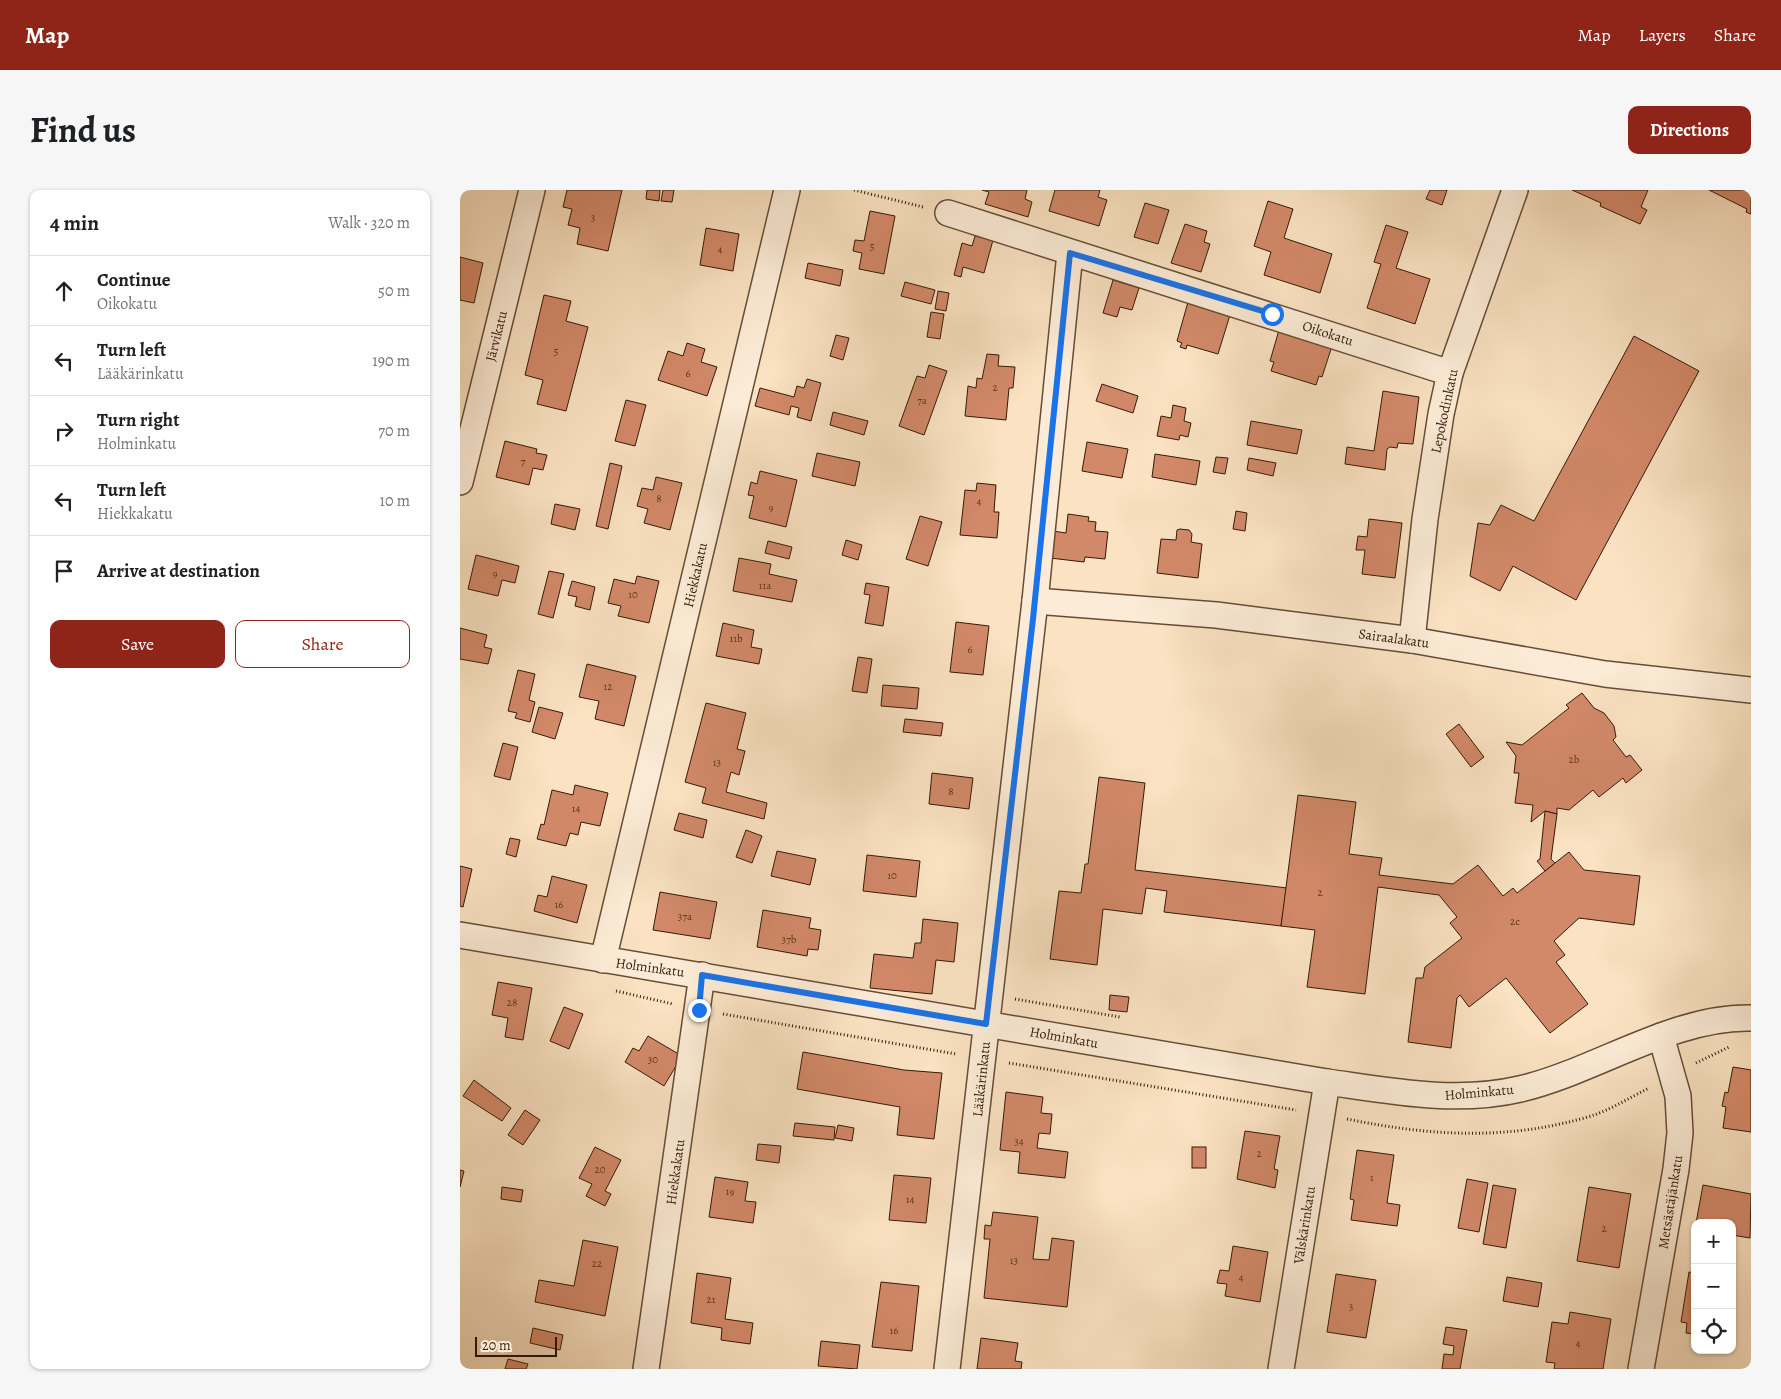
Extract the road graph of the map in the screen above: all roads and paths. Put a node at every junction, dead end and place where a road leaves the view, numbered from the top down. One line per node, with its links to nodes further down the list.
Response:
1 (532, 190): 8 (street, Järvikatu)
2 (787, 190): 13 (street, Hiekkakatu)
3 (854, 190): 5 (path)
4 (1515, 190): 7 (street, Lepokodinkatu)
5 (948, 213): 6 (street, Oikokatu)
6 (1070, 253): 7 (street, Oikokatu); 9 (street, Lääkärinkatu)
7 (1450, 373): 10 (street, Lepokodinkatu)
8 (460, 482)
9 (1035, 601): 10 (street, Sairaalakatu); 15 (street, Lääkärinkatu)
10 (1412, 640): 11 (street, Sairaalakatu)
11 (1751, 690)
12 (460, 935): 13 (street, Holminkatu)
13 (603, 960): 14 (street, Holminkatu)
14 (702, 975): 18 (street, Holminkatu); 21 (street, Hiekkakatu)
15 (990, 994): 16 (path); 18 (street, Lääkärinkatu)
16 (1124, 1018)
17 (1751, 1018): 19 (street, Holminkatu)
18 (986, 1024): 20 (street, Holminkatu); 22 (street, Lääkärinkatu)
19 (1661, 1036): 20 (street, Holminkatu); 24 (street, Metsästäjänkatu)
20 (1327, 1082): 23 (street, Välskärinkatu)
21 (646, 1369)
22 (947, 1369)
23 (1281, 1369)
24 (1641, 1369)

